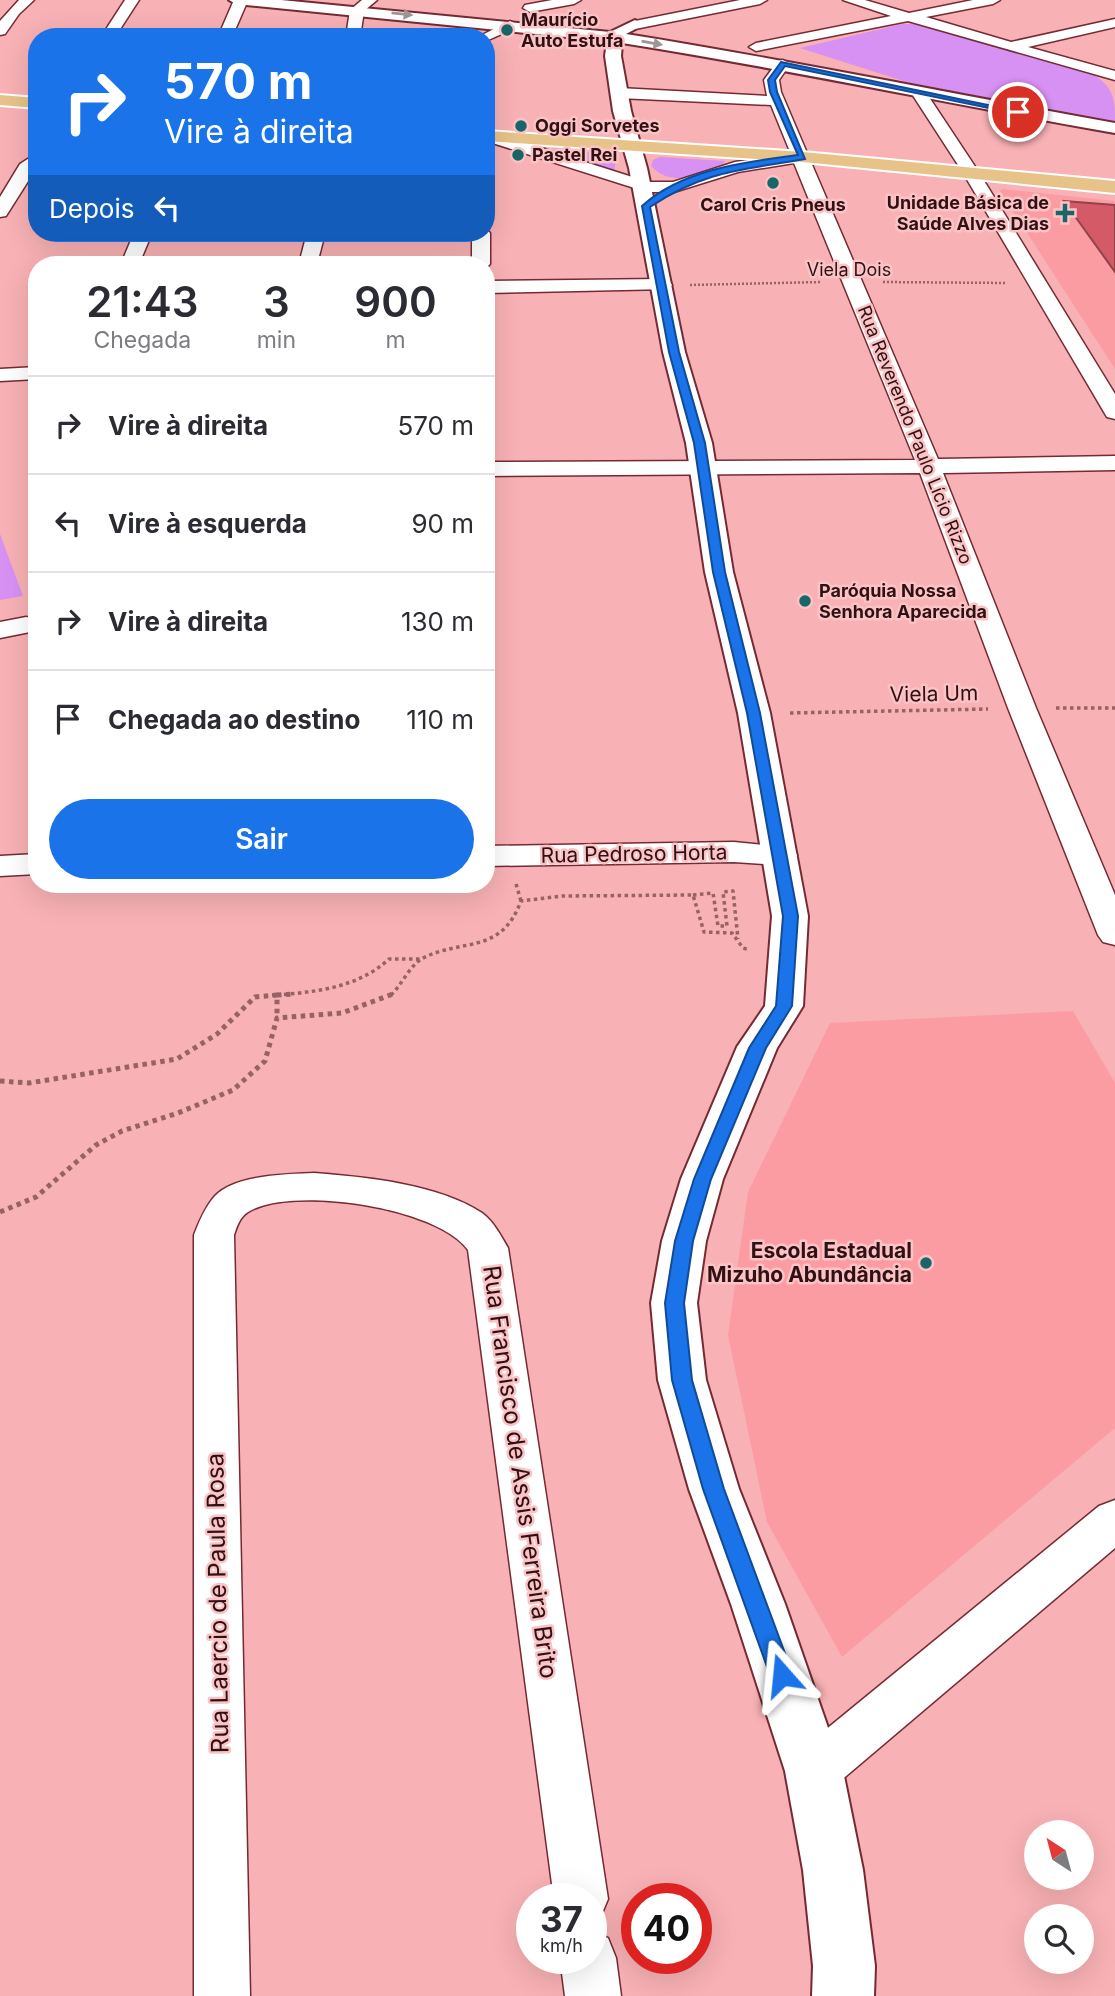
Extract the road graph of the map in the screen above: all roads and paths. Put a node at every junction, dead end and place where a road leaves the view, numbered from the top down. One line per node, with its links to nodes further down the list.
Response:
1 (27, 0): 19 (street)
2 (132, 0): 14 (street)
3 (238, 0): 7 (street); 15 (street)
4 (760, 0): 13 (street)
5 (850, 0): 10 (street)
6 (993, 0): 10 (street)
7 (363, 5): 16 (street); 17 (street, one-way to 17)
8 (573, 7): 9 (street)
9 (523, 8)
10 (909, 17): 21 (street); 22 (street)
11 (610, 21): 13 (street)
12 (1115, 23): 22 (street)
13 (635, 25): 20 (street); 23 (street)
14 (114, 28)
15 (228, 28)
16 (356, 28)
17 (474, 28)
18 (495, 29): 20 (street)
19 (0, 31)
20 (615, 37): 24 (street, one-way to 24); 26 (street)
21 (794, 40): 23 (street); 24 (street)
22 (1012, 46): 25 (street)
23 (756, 47): 24 (street)
24 (780, 59): 27 (street); 29 (street, Rua Reverendo Paulo Lício Rizzo)
25 (1115, 76)
26 (619, 93): 29 (street); 34 (street)
27 (920, 94): 31 (street); 37 (street)
28 (0, 100): 30 (main road)
29 (777, 101): 35 (street, Rua Reverendo Paulo Lício Rizzo)
30 (28, 102)
31 (1115, 128)
32 (495, 137): 34 (main road)
33 (495, 139): 38 (street)
34 (629, 145): 35 (main road); 38 (street)
35 (803, 157): 37 (main road); 39 (street); 42 (street, Rua Reverendo Paulo Lício Rizzo)
36 (28, 166): 41 (street)
37 (970, 171): 40 (main road); 43 (street)
38 (641, 186): 39 (street); 39 (street); 44 (street)
39 (672, 187)
40 (1115, 187)
41 (0, 212)
42 (853, 282): 43 (path, Viela Dois); 44 (path, Viela Dois); 48 (street, Rua Reverendo Paulo Lício Rizzo)
43 (1037, 283): 46 (street)
44 (662, 285): 45 (street); 49 (street)
45 (495, 287)
46 (1115, 412)
47 (1115, 463): 48 (street)
48 (929, 466): 49 (street); 51 (street, Rua Reverendo Paulo Lício Rizzo)
49 (702, 468): 50 (street); 53 (street)
50 (495, 469)
51 (1022, 708): 52 (path, Viela Um); 53 (path, Viela Um); 59 (street, Rua Reverendo Paulo Lício Rizzo)
52 (1115, 708)
53 (754, 713): 54 (street)
54 (781, 855): 55 (street, Rua Pedroso Horta); 69 (street)
55 (495, 856)
56 (28, 864): 57 (street)
57 (0, 866)
58 (693, 895): 60 (path); 60 (path); 62 (path)
59 (1115, 935)
60 (738, 940): 61 (path)
61 (759, 952)
62 (421, 959): 63 (path); 64 (path)
63 (277, 995): 64 (path); 65 (path)
64 (277, 1018): 66 (path)
65 (0, 1080)
66 (0, 1212)
67 (223, 1212): 70 (street, Rua Francisco de Assis Ferreira Brito); 72 (street, Rua Laercio de Paula Rosa)
68 (1115, 1520): 69 (street)
69 (814, 1771): 74 (street)
70 (579, 1883)
71 (591, 1974): 73 (street)
72 (222, 1996)
73 (593, 1996)
74 (844, 1996)

